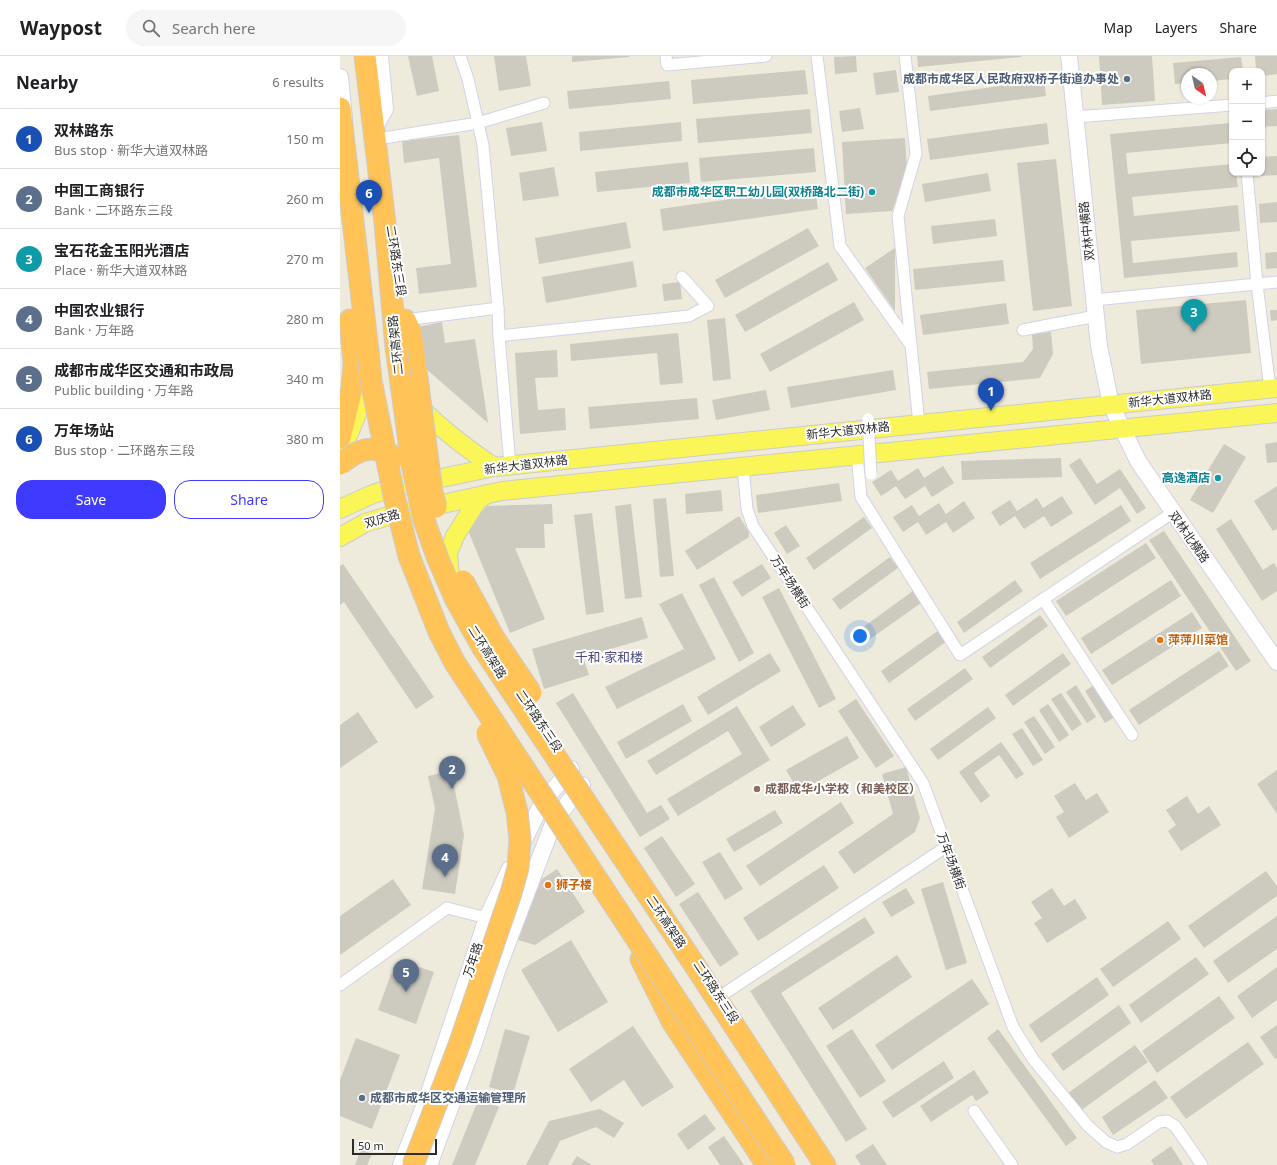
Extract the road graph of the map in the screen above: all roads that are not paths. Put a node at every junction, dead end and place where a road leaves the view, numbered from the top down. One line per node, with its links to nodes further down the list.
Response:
1 (365, 56): 67 (highway, 二环高架路, bridge)
2 (369, 56): 18 (main road, 二环路东三段)
3 (380, 56): 18 (main road)
4 (460, 56): 17 (street)
5 (666, 56): 6 (street)
6 (766, 56)
7 (817, 56): 30 (street)
8 (905, 56): 30 (street)
9 (1069, 56): 16 (main road, 双林中横路)
10 (340, 77): 15 (main road)
11 (1277, 101): 13 (street)
12 (544, 103): 17 (street)
13 (1265, 103)
14 (1229, 105): 16 (street)
15 (341, 112): 31 (main road); 58 (highway, bridge)
16 (1075, 117): 24 (main road, 双林中横路)
17 (478, 123): 18 (street); 25 (street)
18 (376, 132): 27 (main road, 二环路东三段)
19 (1247, 176): 23 (street)
20 (340, 218): 39 (highway)
21 (682, 277): 29 (street)
22 (1277, 282): 23 (street)
23 (1257, 284): 24 (street); 32 (street)
24 (1094, 300): 26 (main road, 双林中横路)
25 (498, 308): 27 (street); 29 (street)
26 (1096, 316): 28 (street); 34 (main road, 双林中横路)
27 (405, 320): 33 (highway)
28 (1023, 330)
29 (499, 336): 43 (street)
30 (910, 344): 37 (street)
31 (374, 351): 40 (main road); 47 (main road)
32 (1273, 389): 34 (main road, 新华大道双林路)
33 (414, 391): 43 (main road); 46 (main road, 二环路东三段); 53 (highway, bridge)
34 (1111, 405): 37 (main road, 新华大道双林路); 38 (main road, 双林北横路)
35 (1277, 413): 38 (main road, 新华大道双林路)
36 (868, 419): 45 (street, bridge)
37 (919, 424): 43 (main road, 新华大道双林路)
38 (1122, 428): 41 (main road, 新华大道双林路); 51 (main road, 双林北横路)
39 (340, 438)
40 (340, 455)
41 (857, 455): 44 (main road, 新华大道双林路); 56 (street)
42 (340, 464): 53 (highway, bridge)
43 (502, 466): 46 (main road, 新华大道双林路)
44 (743, 467): 48 (main road, 新华大道双林路); 64 (street, 万年场横街)
45 (871, 474)
46 (420, 483): 47 (main road, 双庆路); 49 (main road, 二环路东三段)
47 (389, 489): 50 (main road, 双庆路); 52 (main road)
48 (487, 494): 49 (main road, 新华大道双林路); 55 (main road)
49 (427, 507): 52 (main road, 双庆路); 55 (main road, 二环路东三段)
50 (340, 509)
51 (1172, 513): 56 (street); 57 (main road, 双林北横路)
52 (392, 515): 54 (main road, 双庆路); 62 (main road)
53 (442, 531): 67 (highway, bridge)
54 (340, 537)
55 (450, 576): 60 (main road, 二环路东三段)
56 (1043, 599): 59 (street)
57 (1277, 662)
58 (455, 663): 72 (highway, bridge); 76 (highway, bridge)
59 (1132, 735)
60 (571, 769): 61 (main road, 二环路东三段); 62 (main road, 万年路)
61 (582, 786): 63 (main road); 69 (main road, 二环路东三段)
62 (542, 803): 63 (main road); 65 (main road, 万年路)
63 (554, 821): 66 (main road); 73 (main road)
64 (946, 847): 69 (street); 80 (street, 万年场横街)
65 (487, 918): 68 (street); 71 (main road, 万年路)
66 (631, 937): 74 (highway); 75 (main road)
67 (688, 955): 77 (highway, 二环高架路)
68 (340, 985)
69 (719, 997): 78 (main road, 二环路东三段)
70 (974, 1111): 79 (street)
71 (401, 1165)
72 (413, 1165)
73 (429, 1165)
74 (767, 1165)
75 (782, 1165)
76 (785, 1165)
77 (825, 1165)
78 (830, 1165)
79 (1012, 1165)
80 (1202, 1165)

